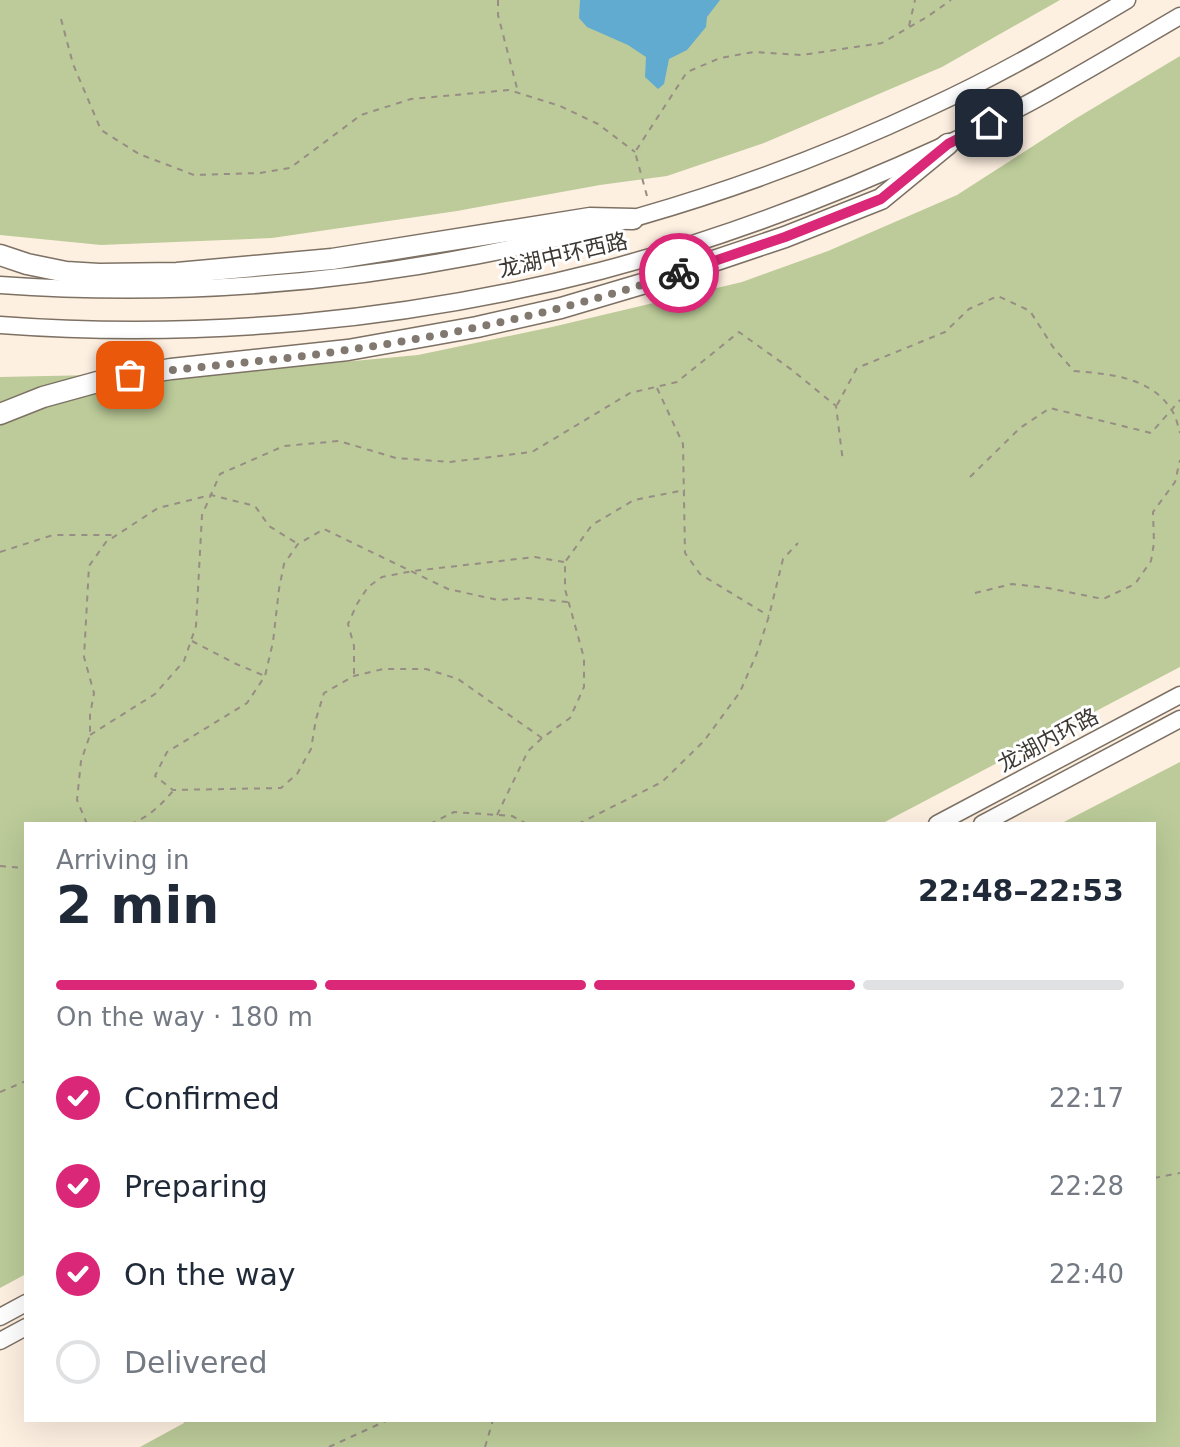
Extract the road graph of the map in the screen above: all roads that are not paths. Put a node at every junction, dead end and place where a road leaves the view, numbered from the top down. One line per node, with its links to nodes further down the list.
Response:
1 (1127, 0): 4 (main road, 龙湖中环西路)
2 (1180, 16): 3 (main road, 龙湖中环西路)
3 (948, 144): 7 (main road, 龙湖中环西路); 8 (highway)
4 (643, 216): 5 (highway); 6 (main road, 龙湖中环西路)
5 (0, 255)
6 (0, 285)
7 (0, 325)
8 (0, 414)
9 (1180, 695): 11 (main road, 龙湖内环路)
10 (1180, 719): 12 (main road, 龙湖内环路)
11 (941, 822)
12 (986, 822)
13 (24, 1304): 14 (main road)
14 (0, 1317)
15 (24, 1328): 16 (main road)
16 (0, 1341)

